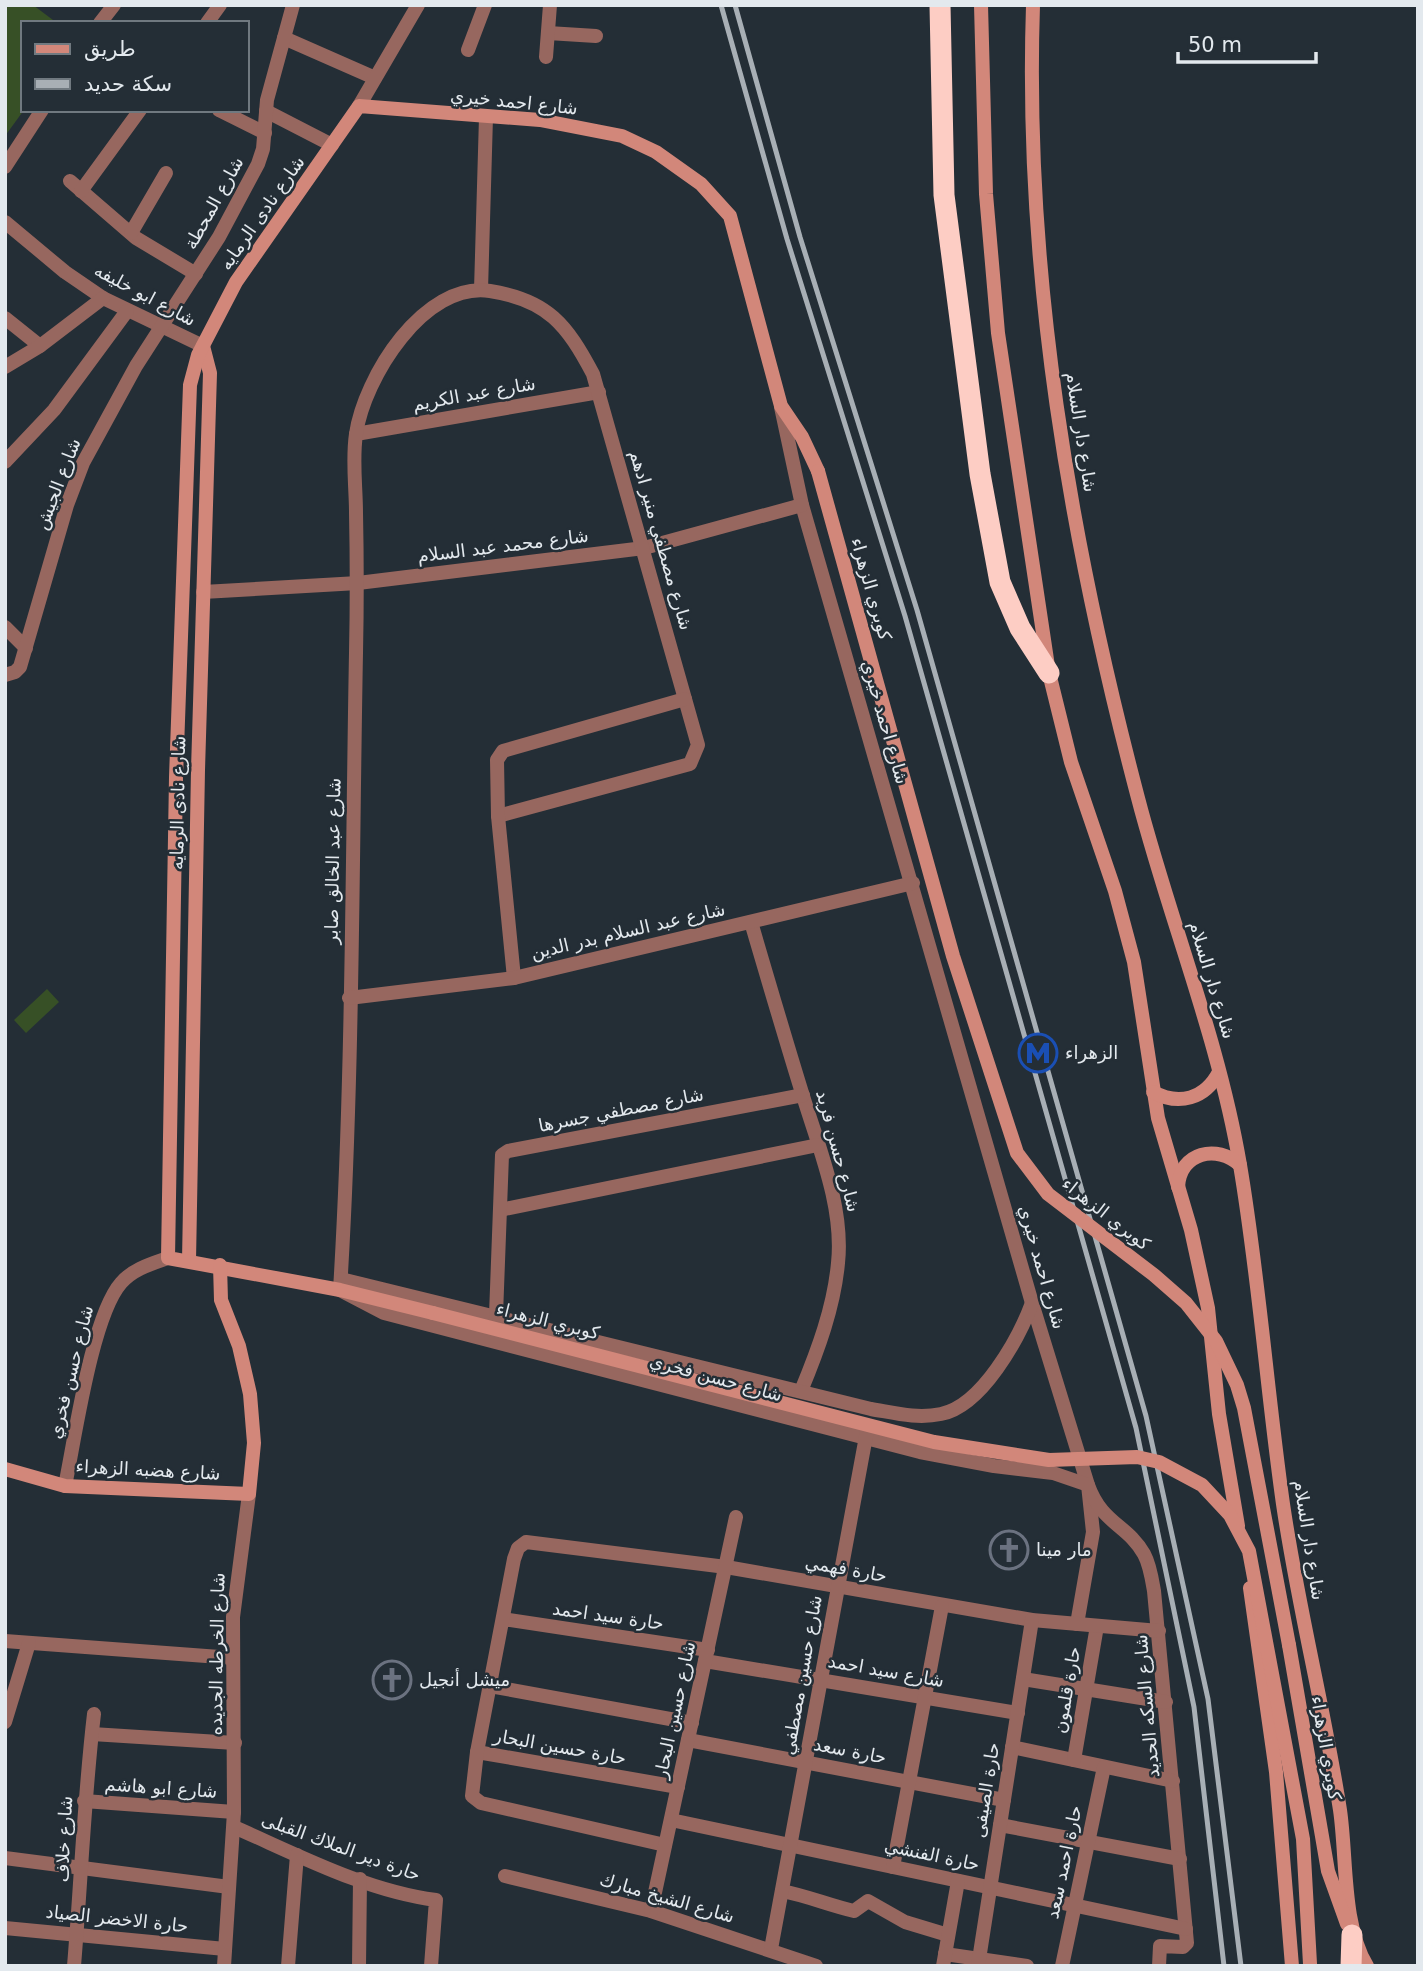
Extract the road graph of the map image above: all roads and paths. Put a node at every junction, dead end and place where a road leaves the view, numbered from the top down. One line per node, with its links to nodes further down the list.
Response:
1 (114, 5): 10 (street)
2 (220, 5): 11 (street)
3 (293, 5): 14 (street, شارع المحطة)
4 (418, 5): 17 (street)
5 (485, 5): 15 (street)
6 (550, 5): 12 (street)
7 (940, 5): 52 (highway)
8 (981, 5): 52 (main road)
9 (1033, 5): 60 (main road, شارع دار السلام)
10 (102, 21)
11 (208, 21)
12 (548, 33): 13 (street); 16 (street)
13 (596, 36)
14 (284, 38): 17 (street); 19 (street, شارع المحطة)
15 (468, 50)
16 (546, 57)
17 (375, 78): 18 (street)
18 (359, 106): 23 (main road, شارع احمد خيري); 25 (main road, شارع نادى الرمايه)
19 (266, 111): 24 (street, شارع المحطة); 25 (street)
20 (40, 112): 26 (street)
21 (138, 112): 30 (street)
22 (223, 112): 24 (street)
23 (486, 117): 34 (street); 43 (main road, شارع احمد خيري)
24 (265, 133): 33 (street, شارع المحطة)
25 (332, 145): 40 (main road, شارع نادى الرمايه)
26 (10, 149): 27 (street)
27 (5, 167)
28 (166, 173): 32 (street)
29 (69, 181): 30 (street)
30 (81, 191): 32 (street)
31 (5, 222): 35 (street, شارع ابو خليفه)
32 (131, 233): 33 (street)
33 (196, 274): 38 (street, شارع المحطة)
34 (481, 290): 42 (street, شارع مصطفي منير ادهم); 44 (street, شارع عبد الخالق صابر)
35 (103, 298): 36 (street, شارع ابو خليفه); 39 (street)
36 (127, 311): 38 (street, شارع ابو خليفه); 45 (street)
37 (5, 318): 39 (street)
38 (162, 327): 40 (street, شارع ابو خليفه); 51 (street, شارع الجيش)
39 (40, 346): 41 (street)
40 (203, 346): 49 (main road, شارع نادى الرمايه); 67 (main road, شارع نادى الرمايه)
41 (8, 362)
42 (599, 392): 44 (street, شارع عبد الكريم); 47 (street, شارع مصطفي منير ادهم)
43 (781, 406): 46 (street, شارع احمد خيري); 139 (main road, كوبري الزهراء, bridge)
44 (356, 434): 48 (street, شارع عبد الخالق صابر)
45 (5, 461)
46 (802, 505): 47 (street, شارع محمد عبد السلام); 56 (street, شارع احمد خيري)
47 (644, 548): 48 (street, شارع محمد عبد السلام); 54 (street, شارع مصطفي منير ادهم)
48 (358, 583): 49 (street, شارع محمد عبد السلام); 59 (street, شارع عبد الخالق صابر)
49 (203, 592): 68 (main road, شارع نادى الرمايه)
50 (5, 627): 51 (street)
51 (26, 648): 53 (street, شارع الجيش)
52 (1049, 673): 61 (main road)
53 (5, 675)
54 (685, 699): 55 (street); 55 (street, شارع مصطفي منير ادهم)
55 (498, 816): 58 (street)
56 (912, 883): 57 (street, شارع عبد السلام بدر الدين); 71 (street, شارع احمد خيري)
57 (751, 922): 58 (street, شارع عبد السلام بدر الدين); 62 (street, شارع حسن فريد)
58 (514, 978): 59 (street, شارع عبد السلام بدر الدين)
59 (349, 998): 70 (street, شارع عبد الخالق صابر)
60 (1219, 1072): 61 (main road); 64 (main road, شارع دار السلام)
61 (1153, 1092): 65 (main road)
62 (803, 1095): 63 (street, شارع حسن فريد); 66 (street, شارع مصطفي جسرها)
63 (818, 1144): 66 (street); 73 (street, شارع حسن فريد)
64 (1240, 1165): 65 (main road); 139 (main road, شارع دار السلام)
65 (1177, 1189): 154 (main road)
66 (500, 1210): 72 (street, شارع مصطفي جسرها)
67 (168, 1258): 68 (main road, كوبري الزهراء); 78 (street, شارع حسن فخري)
68 (188, 1261): 69 (main road, كوبري الزهراء)
69 (220, 1265): 70 (main road, كوبري الزهراء); 79 (main road, شارع الخرطه الجديده)
70 (340, 1285): 72 (street, شارع حسن فخري); 75 (street, شارع حسن فخري); 145 (main road, كوبري الزهراء, bridge)
71 (1032, 1303): 74 (street, شارع حسن فخري); 77 (street, شارع احمد خيري)
72 (496, 1315): 73 (street, شارع حسن فخري)
73 (801, 1391): 74 (street, شارع حسن فخري)
74 (871, 1409): 75 (street, شارع حسين مصطفي)
75 (866, 1437): 77 (street, شارع حسن فخري); 82 (street, شارع حسين مصطفي)
76 (5, 1469): 78 (main road, شارع هضبه الزهراء)
77 (1088, 1485): 86 (street, شارع احمد خيري); 88 (street, شارع السكه الحديد)
78 (65, 1486): 79 (main road, شارع هضبه الزهراء)
79 (249, 1494): 92 (street, شارع الخرطه الجديده)
80 (736, 1517): 81 (street, شارع حسين البحار)
81 (726, 1567): 82 (street, حارة فهمي); 84 (street, حارة فهمي); 91 (street, شارع حسين البحار)
82 (838, 1587): 83 (street, حارة فهمي); 94 (street, شارع حسين مصطفي)
83 (942, 1606): 85 (street, حارة فهمي); 97 (street)
84 (503, 1619): 91 (street, حارة سيد احمد); 95 (street)
85 (1032, 1620): 86 (street, حارة فهمي); 93 (street, حارة الصيفى)
86 (1077, 1624): 87 (street, حارة فهمي)
87 (1097, 1626): 88 (street, حارة فهمي); 96 (street, حارة قلمون)
88 (1159, 1631): 98 (street, شارع السكه الحديد)
89 (5, 1641): 90 (street)
90 (29, 1643): 92 (street); 101 (street)
91 (707, 1655): 94 (street, شارع سيد احمد); 102 (street, شارع حسين البحار)
92 (233, 1658): 105 (street, شارع الخرطه الجديده)
93 (1023, 1679): 96 (street); 99 (street, حارة الصيفى)
94 (821, 1680): 97 (street, شارع سيد احمد); 109 (street, شارع حسين مصطفي)
95 (490, 1686): 102 (street); 107 (street)
96 (1087, 1689): 98 (street); 108 (street, حارة قلمون)
97 (925, 1697): 99 (street, شارع سيد احمد); 112 (street)
98 (1166, 1702): 111 (street, شارع السكه الحديد)
99 (1018, 1713): 106 (street, حارة الصيفى)
100 (94, 1714): 103 (street, شارع خلاف)
101 (5, 1722)
102 (692, 1723): 104 (street, شارع حسين البحار)
103 (92, 1734): 105 (street); 115 (street, شارع خلاف)
104 (688, 1740): 109 (street, حارة سعد); 113 (street, شارع حسين البحار)
105 (234, 1743): 116 (street, شارع الخرطه الجديده)
106 (1013, 1747): 108 (street); 114 (street, حارة الصيفى)
107 (477, 1752): 113 (street, حارة حسين البحار); 120 (street)
108 (1074, 1760): 110 (street)
109 (806, 1762): 112 (street, حارة سعد); 121 (street, شارع حسين مصطفي)
110 (1104, 1767): 111 (street); 119 (street, حارة احمد سعد)
111 (1173, 1781): 124 (street, شارع السكه الحديد)
112 (909, 1782): 114 (street, حارة سعد); 125 (street)
113 (678, 1787): 117 (street, شارع حسين البحار)
114 (1004, 1800): 118 (street, حارة الصيفى)
115 (85, 1801): 116 (street, شارع ابو هاشم); 126 (street, شارع خلاف)
116 (234, 1820): 122 (street, حارة دير الملاك القبلى); 130 (street, شارع الخرطه الجديده)
117 (671, 1820): 120 (street, شارع حسين البحار); 121 (street, حارة الفنشي)
118 (1000, 1825): 119 (street); 131 (street, حارة الصيفى)
119 (1089, 1843): 124 (street); 133 (street, حارة احمد سعد)
120 (666, 1845): 134 (street, شارع حسين البحار)
121 (790, 1845): 125 (street, حارة الفنشي); 132 (street, شارع حسين مصطفي)
122 (297, 1855): 128 (street, حارة دير الملاك القبلى); 148 (street)
123 (5, 1858): 126 (street)
124 (1180, 1858): 136 (street, شارع السكه الحديد)
125 (893, 1867): 129 (street, حارة الفنشي)
126 (83, 1868): 130 (street); 137 (street, شارع خلاف)
127 (505, 1876): 134 (street, شارع الشيخ مبارك)
128 (360, 1879): 149 (street); 150 (street, حارة دير الملاك القبلى)
129 (958, 1881): 131 (street, حارة الفنشي); 138 (street)
130 (229, 1887): 140 (street, شارع الخرطه الجديده)
131 (991, 1887): 133 (street, حارة الفنشي); 143 (street, حارة الصيفى)
132 (782, 1891): 138 (street); 141 (street, شارع حسين مصطفي)
133 (1075, 1906): 136 (street, حارة الفنشي); 152 (street, حارة احمد سعد)
134 (651, 1911): 141 (street, شارع الشيخ مبارك)
135 (5, 1928): 137 (street, حارة الاخضر الصياد)
136 (1186, 1929): 153 (street, شارع السكه الحديد)
137 (76, 1934): 140 (street, حارة الاخضر الصياد); 146 (street, شارع خلاف)
138 (948, 1935): 142 (street)
139 (1352, 1935): 155 (highway); 156 (main road, شارع دار السلام)
140 (225, 1949): 147 (street, شارع الخرطه الجديده)
141 (771, 1949): 144 (street, شارع الشيخ مبارك)
142 (944, 1960): 143 (street)
143 (979, 1962): 151 (street)
144 (811, 1965)
145 (1310, 1965)
146 (74, 1966)
147 (224, 1966)
148 (288, 1966)
149 (359, 1966)
150 (431, 1966)
151 (1027, 1966)
152 (1062, 1966)
153 (1159, 1966)
154 (1292, 1966)
155 (1351, 1966)
156 (1367, 1966)

